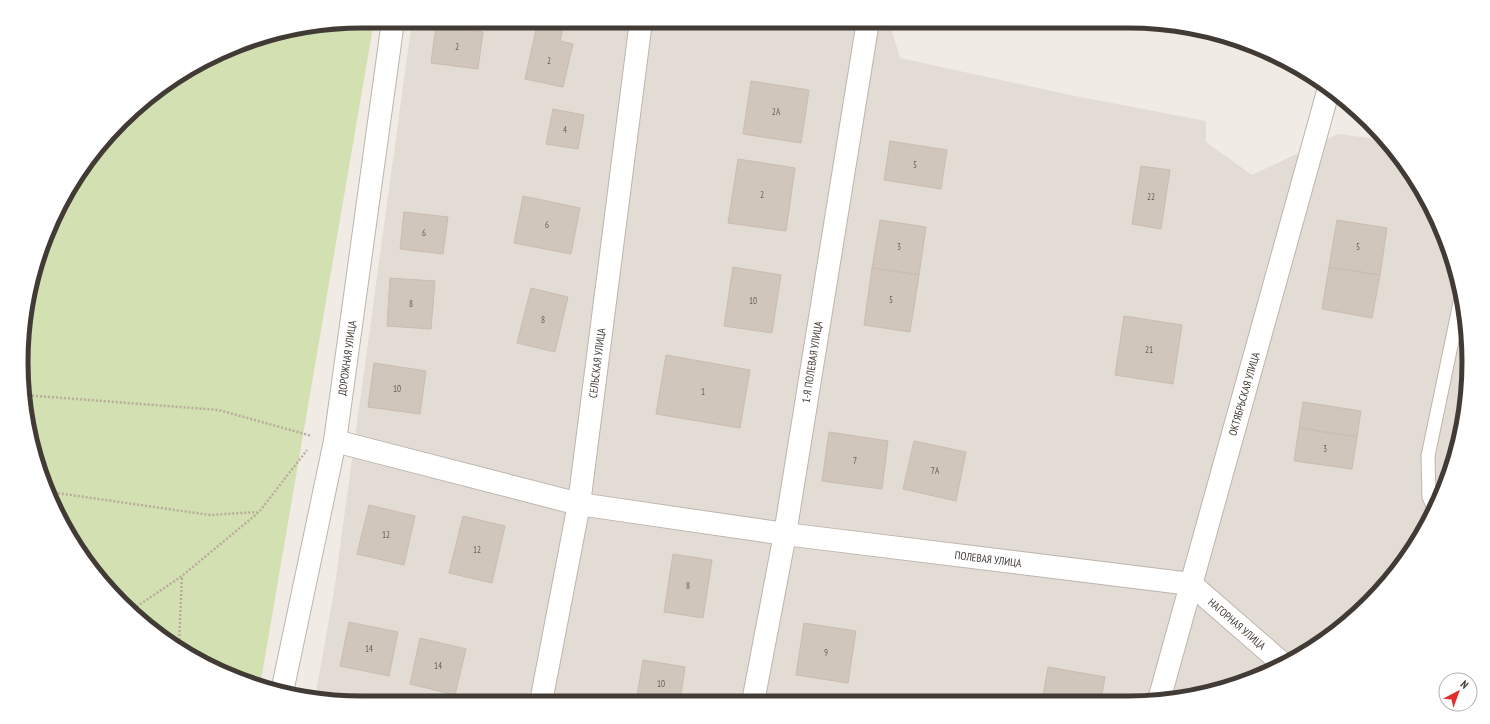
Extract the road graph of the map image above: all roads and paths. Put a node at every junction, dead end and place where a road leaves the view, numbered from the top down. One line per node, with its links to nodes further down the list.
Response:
1 (392, 28): 7 (street, ДОРОЖНАЯ УЛИЦА)
2 (640, 28): 10 (street, СЕЛЬСКАЯ УЛИЦА)
3 (867, 28): 12 (street, 1-Я ПОЛЕВАЯ УЛИЦА)
4 (1331, 97): 14 (street, ОКТЯБРЬСКАЯ УЛИЦА)
5 (1458, 312): 9 (lane)
6 (30, 396): 7 (path)
7 (326, 439): 10 (street, ПОЛЕВАЯ УЛИЦА); 11 (path); 18 (street, ДОРОЖНАЯ УЛИЦА)
8 (54, 493): 11 (path)
9 (1431, 503)
10 (579, 504): 12 (street, ПОЛЕВАЯ УЛИЦА); 20 (street, СЕЛЬСКАЯ УЛИЦА)
11 (259, 512): 13 (path)
12 (785, 534): 14 (street, ПОЛЕВАЯ УЛИЦА); 21 (street, 1-Я ПОЛЕВАЯ УЛИЦА)
13 (182, 576): 15 (path); 16 (path)
14 (1191, 584): 17 (street, НАГОРНАЯ УЛИЦА); 19 (street, ОКТЯБРЬСКАЯ УЛИЦА)
15 (136, 607)
16 (179, 642)
17 (1279, 660)
18 (283, 687)
19 (1161, 694)
20 (542, 696)
21 (754, 696)

